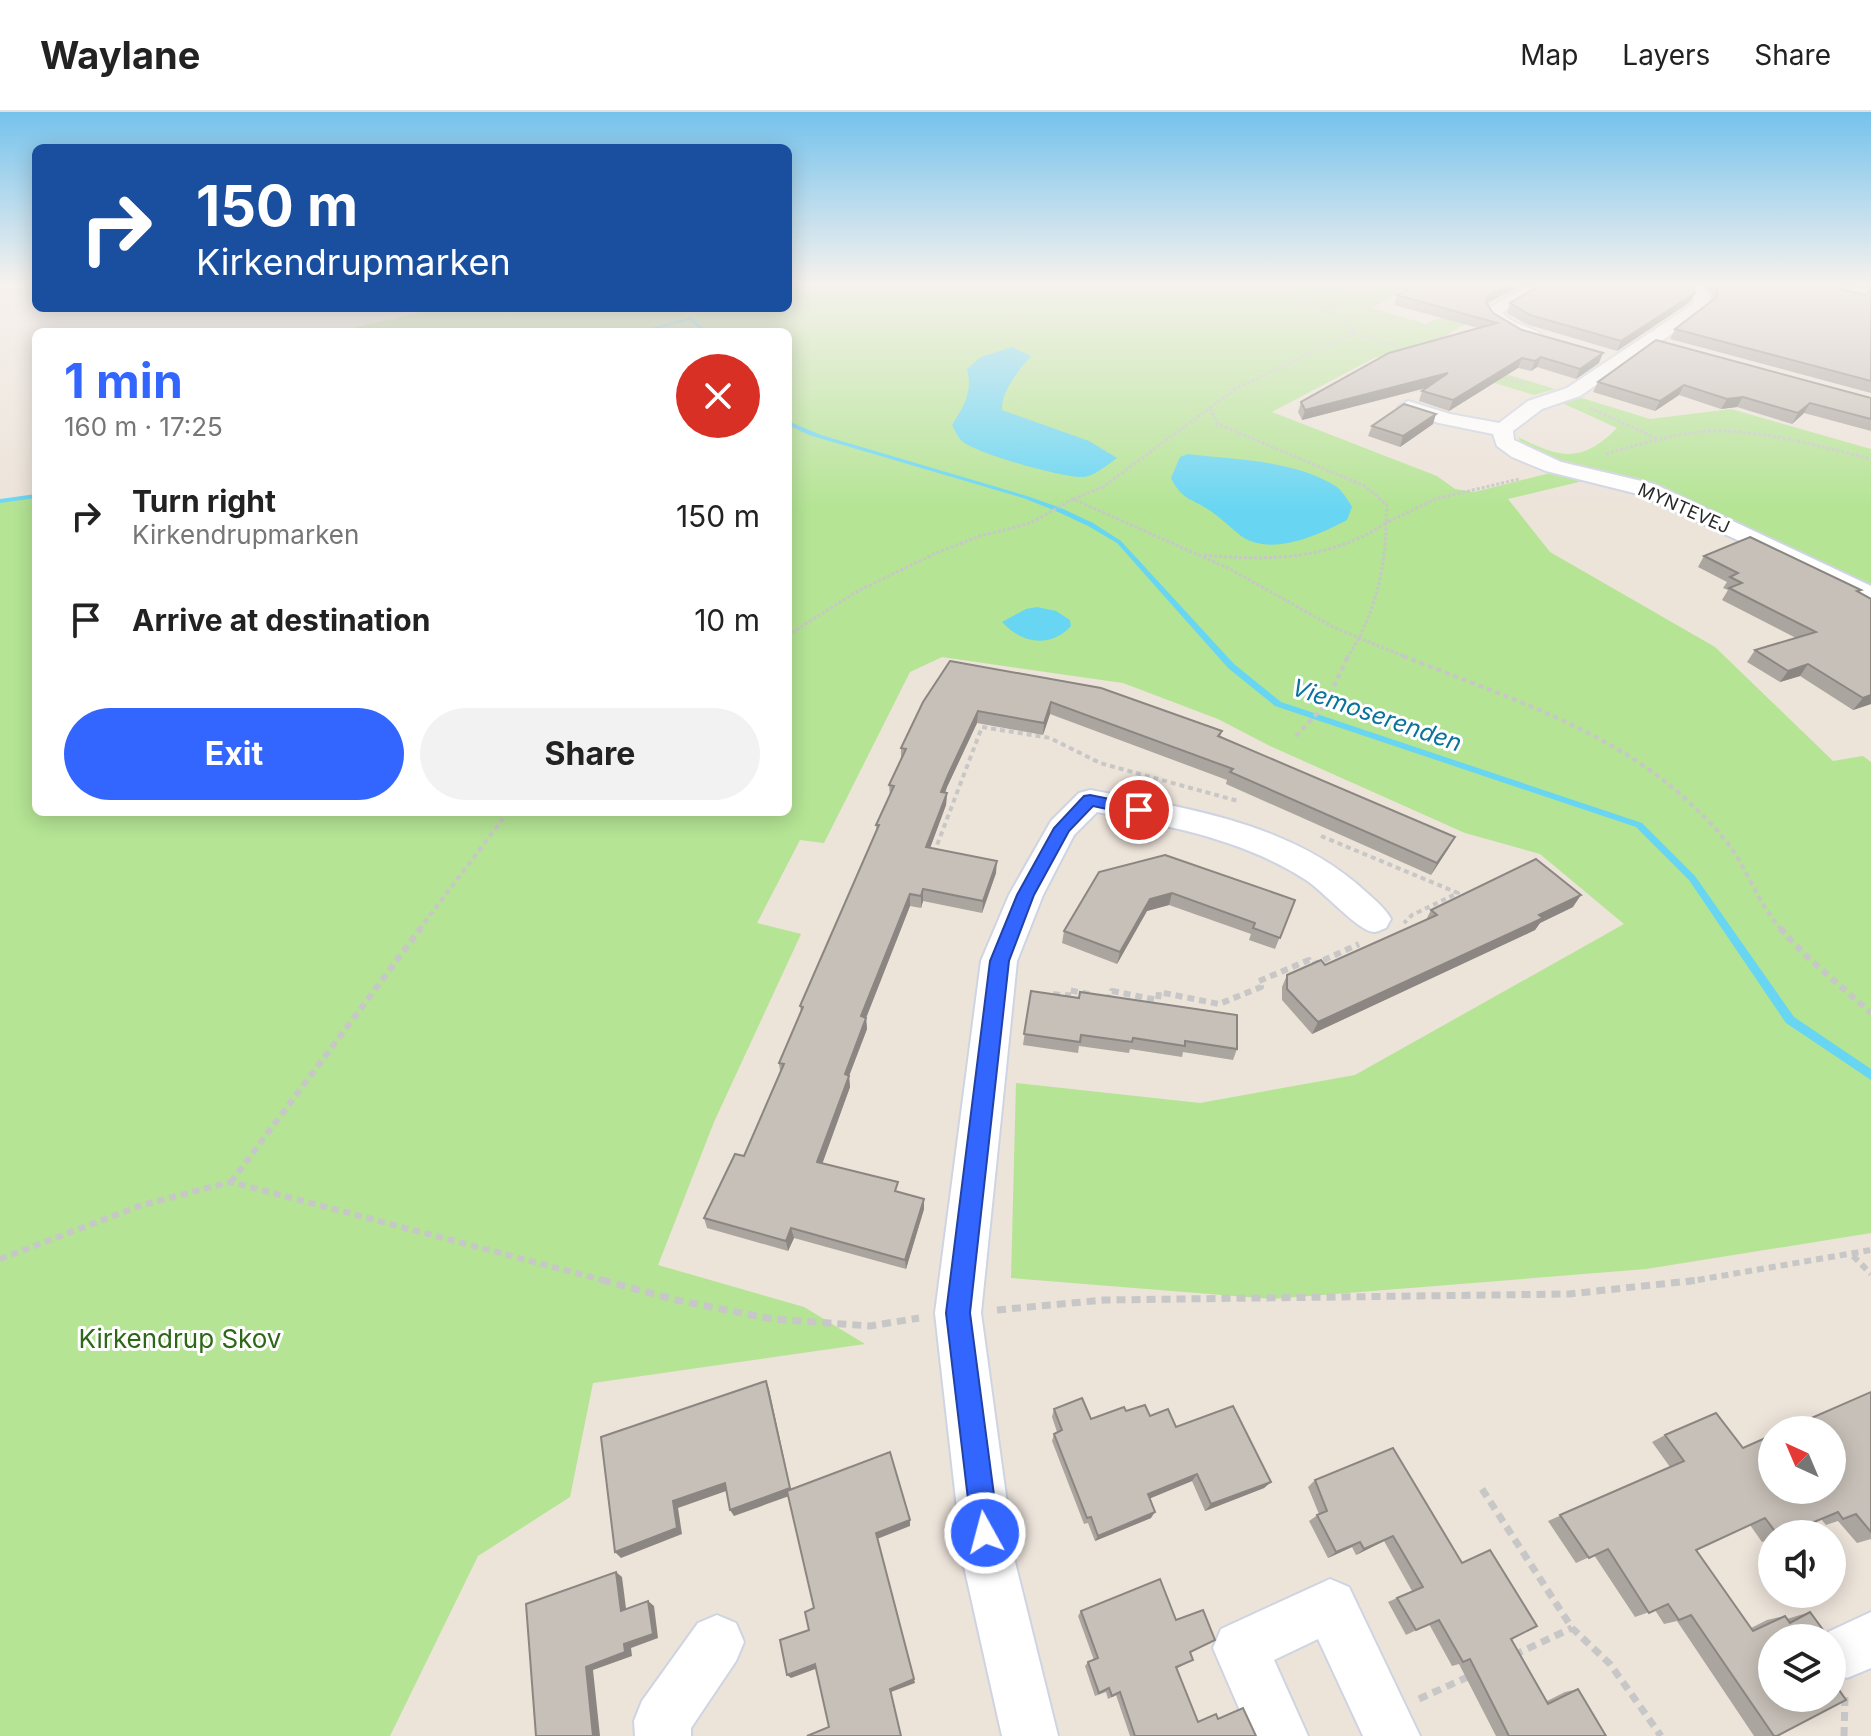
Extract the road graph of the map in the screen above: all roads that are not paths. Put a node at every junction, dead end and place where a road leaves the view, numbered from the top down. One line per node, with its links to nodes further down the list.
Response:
1 (1615, 359): 3 (street)
2 (1625, 359): 3 (street)
3 (1622, 361): 5 (street)
4 (1408, 407): 5 (street)
5 (1503, 430): 6 (street, MYNTEVEJ)
6 (1871, 595)
7 (1377, 930): 11 (street)
8 (717, 1642): 10 (street)
9 (1387, 1726): 12 (street)
10 (663, 1736)
11 (1030, 1736)
12 (1280, 1736)

